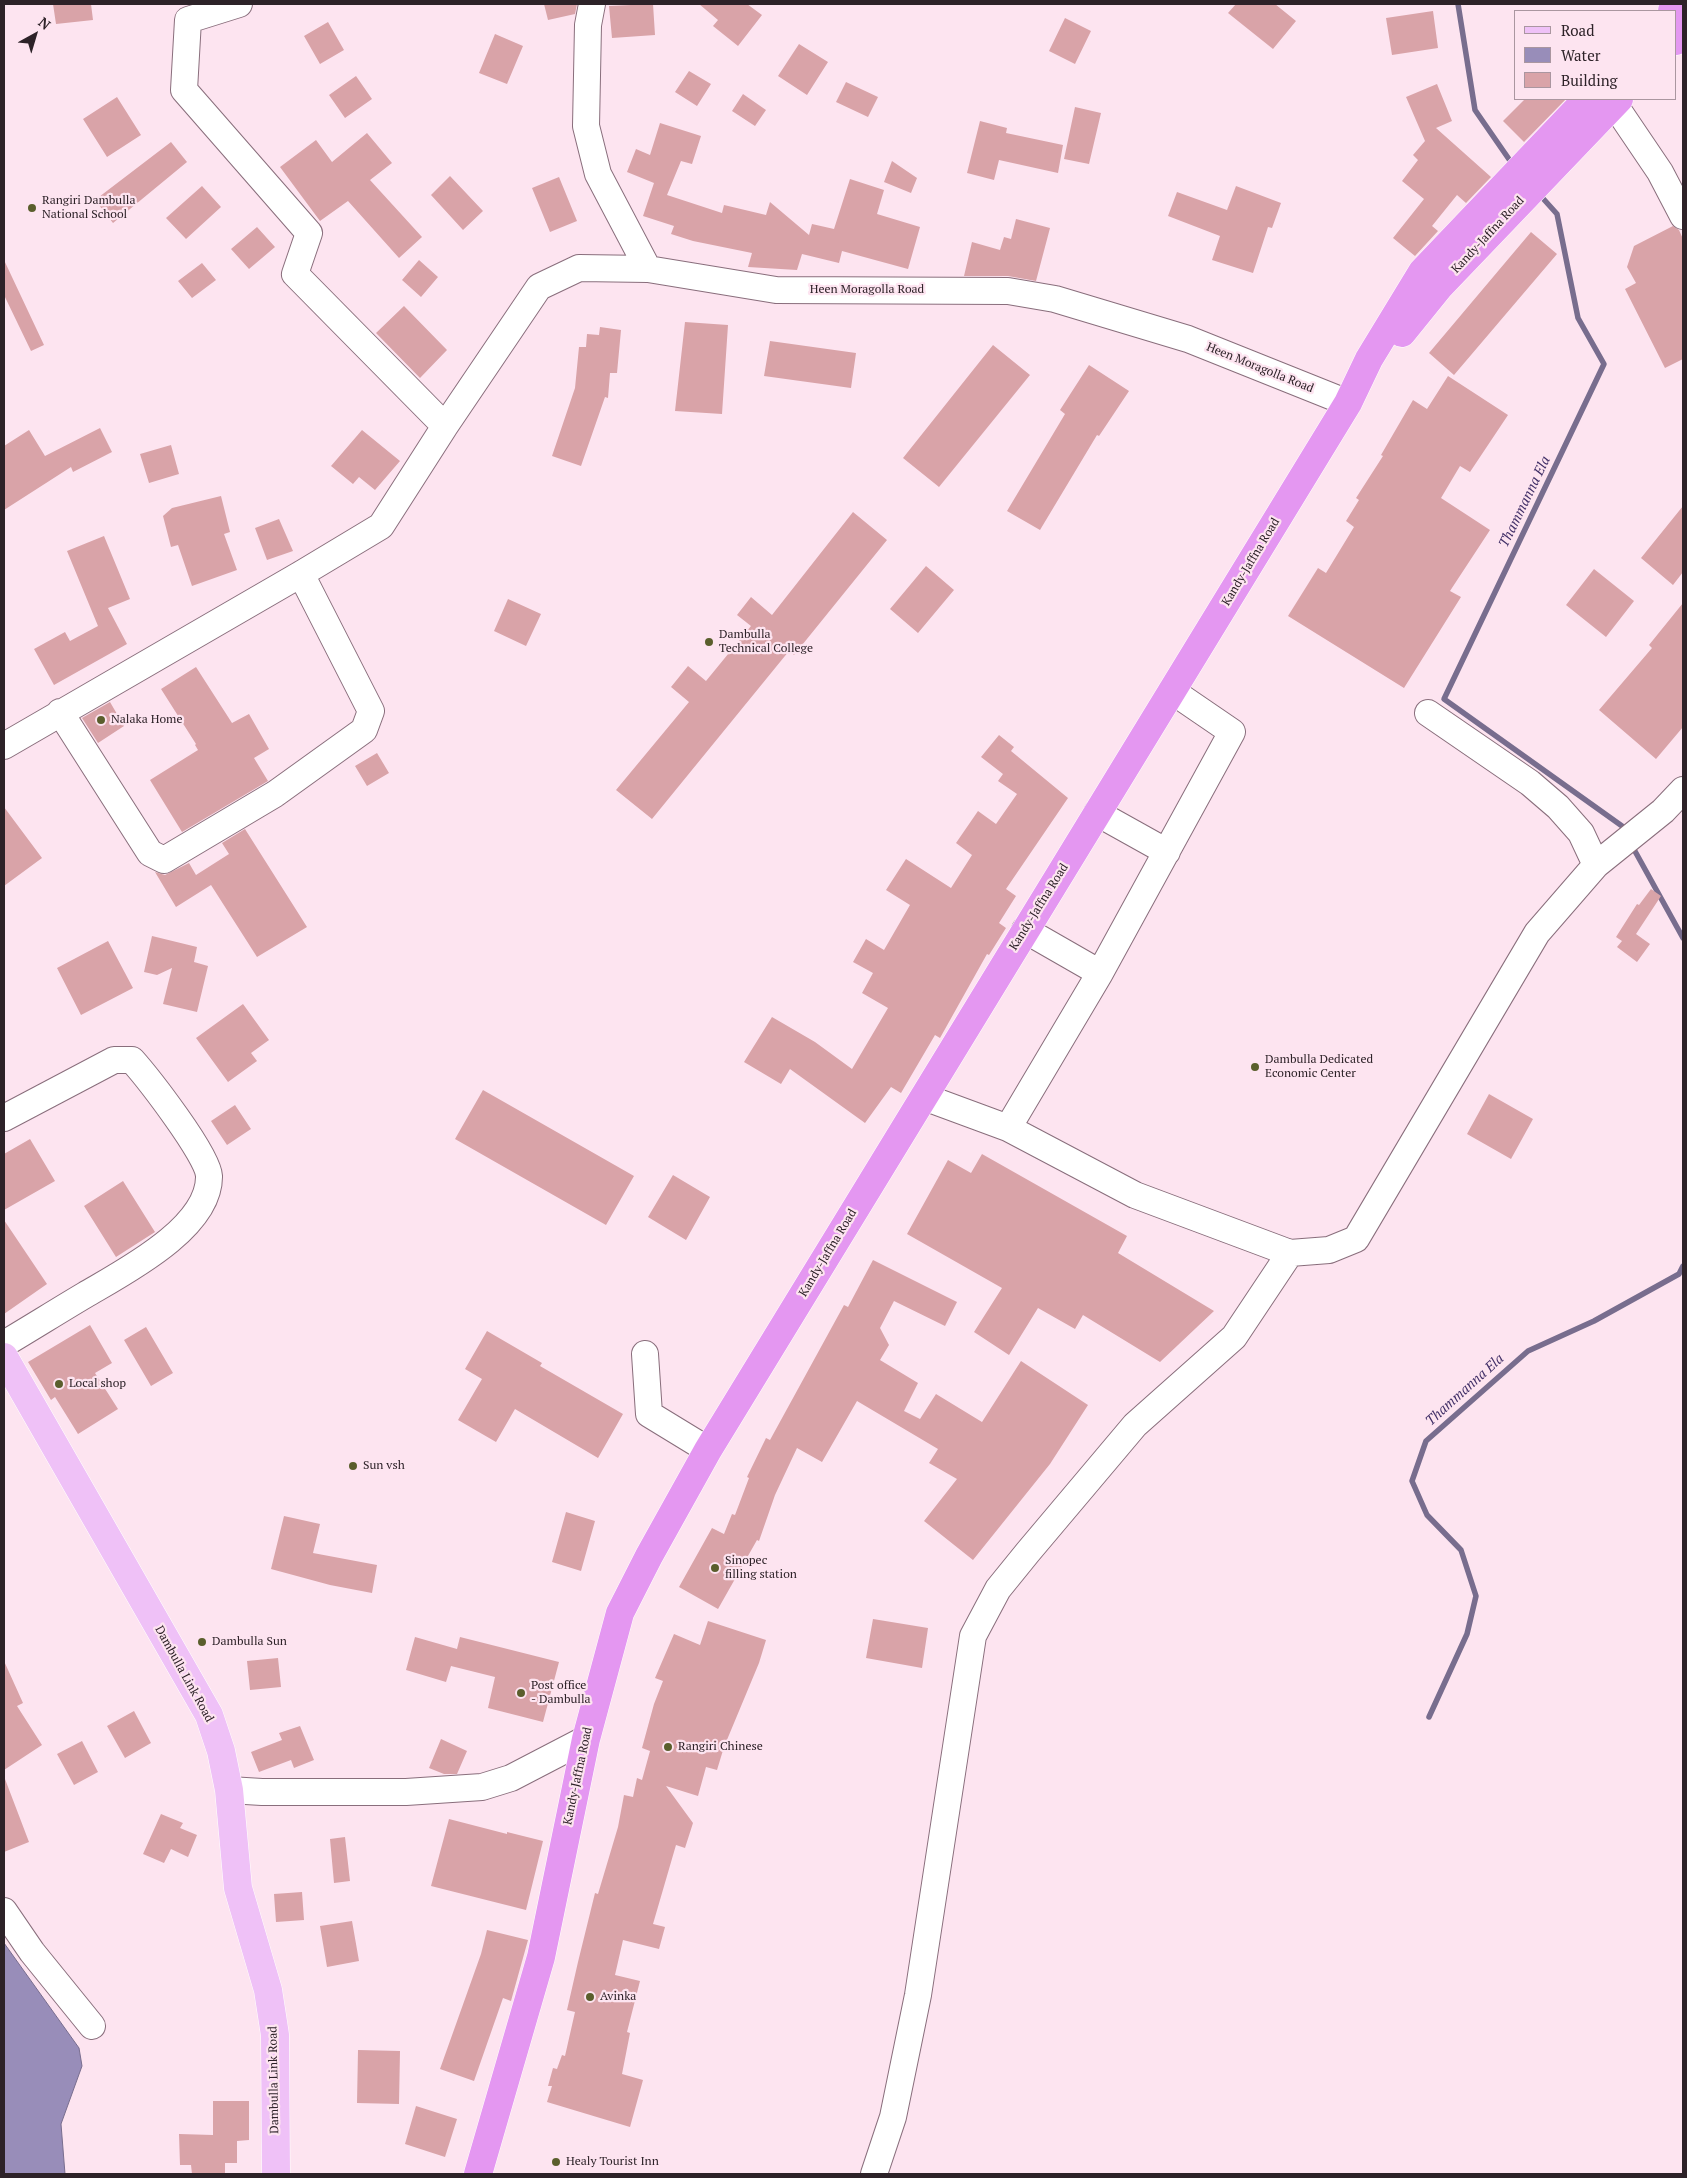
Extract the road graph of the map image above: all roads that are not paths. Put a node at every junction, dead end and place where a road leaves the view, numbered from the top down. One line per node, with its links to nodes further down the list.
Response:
1 (239, 4): 9 (street)
2 (592, 4): 7 (street)
3 (1586, 100): 5 (highway, Kandy-Jaffna Road)
4 (1614, 100): 5 (highway, Kandy-Jaffna Road); 6 (street)
5 (1543, 160): 8 (highway, Kandy-Jaffna Road)
6 (1683, 216)
7 (648, 269): 8 (street, Heen Moragolla Road); 9 (street, Heen Moragolla Road)
8 (1348, 403): 11 (highway, Kandy-Jaffna Road)
9 (445, 426): 10 (street, Heen Moragolla Road)
10 (301, 574): 12 (street, Heen Moragolla Road); 12 (street)
11 (1172, 691): 16 (highway, Kandy-Jaffna Road); 17 (street)
12 (60, 712): 14 (street, Heen Moragolla Road)
13 (1428, 713): 18 (street)
14 (4, 746)
15 (1683, 790): 18 (street)
16 (1097, 813): 17 (street); 19 (highway, Kandy-Jaffna Road)
17 (1167, 852): 20 (street)
18 (1603, 859): 24 (street)
19 (1024, 930): 20 (street); 21 (highway, Kandy-Jaffna Road)
20 (1100, 973): 23 (street)
21 (924, 1096): 23 (street); 28 (highway, Kandy-Jaffna Road)
22 (4, 1118): 25 (street)
23 (1008, 1128): 24 (street)
24 (1290, 1253): 35 (street)
25 (4, 1344)
26 (645, 1354): 28 (street)
27 (4, 1358): 30 (main road, Dambulla Link Road)
28 (708, 1450): 29 (highway, Kandy-Jaffna Road)
29 (586, 1739): 30 (street); 34 (highway, Kandy-Jaffna Road)
30 (229, 1790): 33 (main road, Dambulla Link Road)
31 (4, 1911): 32 (street)
32 (92, 2026)
33 (276, 2174)
34 (478, 2174)
35 (874, 2174)

